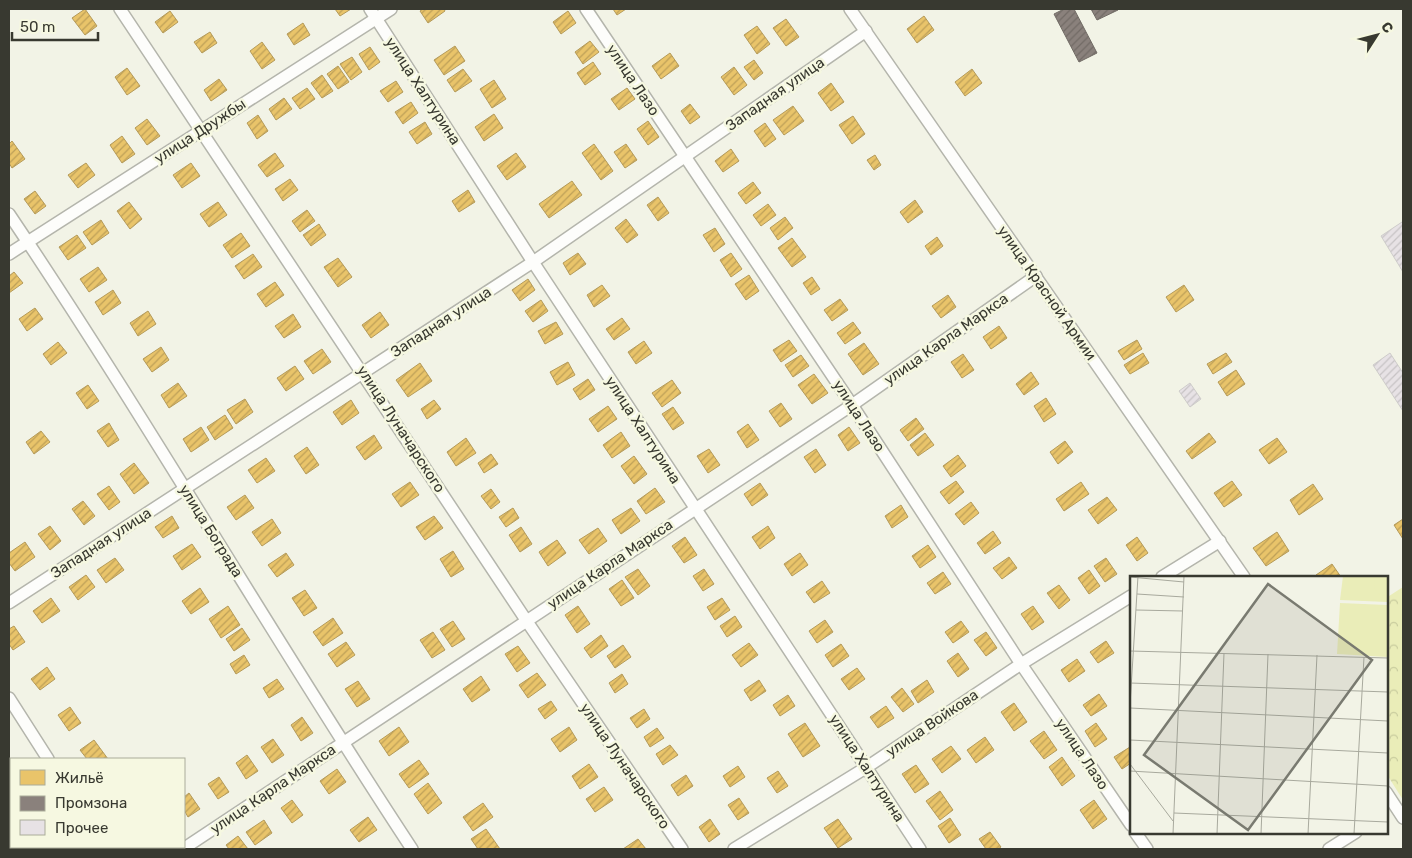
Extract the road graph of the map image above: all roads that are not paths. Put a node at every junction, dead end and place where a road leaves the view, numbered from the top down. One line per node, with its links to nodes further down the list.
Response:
1 (120, 9): 7 (street, улица Луначарского)
2 (391, 9): 5 (street, улица Дружбы)
3 (586, 9): 8 (street, улица Лазо)
4 (850, 9): 6 (street, улица Красной Армии)
5 (373, 14): 7 (street, улица Дружбы); 12 (street, улица Халтурина)
6 (866, 31): 8 (street, Западная улица); 13 (street, улица Красной Армии)
7 (201, 131): 10 (street, улица Дружбы); 14 (street, улица Луначарского)
8 (684, 158): 12 (street, Западная улица); 15 (street, улица Лазо)
9 (9, 214): 10 (street, улица Бограда)
10 (27, 242): 11 (street, улица Дружбы); 16 (street, улица Бограда)
11 (9, 254)
12 (533, 262): 14 (street, Западная улица); 17 (street, улица Халтурина)
13 (1036, 276): 15 (street, улица Карла Маркса); 18 (street, улица Красной Армии)
14 (364, 373): 16 (street, Западная улица); 23 (street, улица Луначарского)
15 (852, 405): 17 (street, улица Карла Маркса); 24 (street, улица Лазо)
16 (185, 489): 22 (street, Западная улица); 26 (street, улица Бограда)
17 (694, 508): 23 (street, улица Карла Маркса); 28 (street, улица Халтурина)
18 (1220, 541): 19 (street); 20 (street, улица Красной Армии)
19 (1164, 576)
20 (1243, 576)
21 (1130, 597): 24 (street, улица Войкова)
22 (9, 603)
23 (526, 620): 26 (street, улица Карла Маркса); 37 (street, улица Луначарского)
24 (1021, 664): 28 (street, улица Войкова); 32 (street, улица Лазо)
25 (9, 698): 27 (street)
26 (342, 743): 35 (street, улица Карла Маркса); 36 (street, улица Бограда)
27 (47, 758)
28 (867, 767): 38 (street, улица Войкова); 39 (street, улица Халтурина)
29 (1387, 796): 30 (street)
30 (1390, 809): 31 (street)
31 (1403, 818)
32 (1130, 824)
33 (1136, 833): 40 (street)
34 (1354, 833): 41 (street)
35 (185, 848)
36 (412, 849)
37 (682, 849)
38 (734, 849)
39 (920, 849)
40 (1147, 849)
41 (1329, 849)

